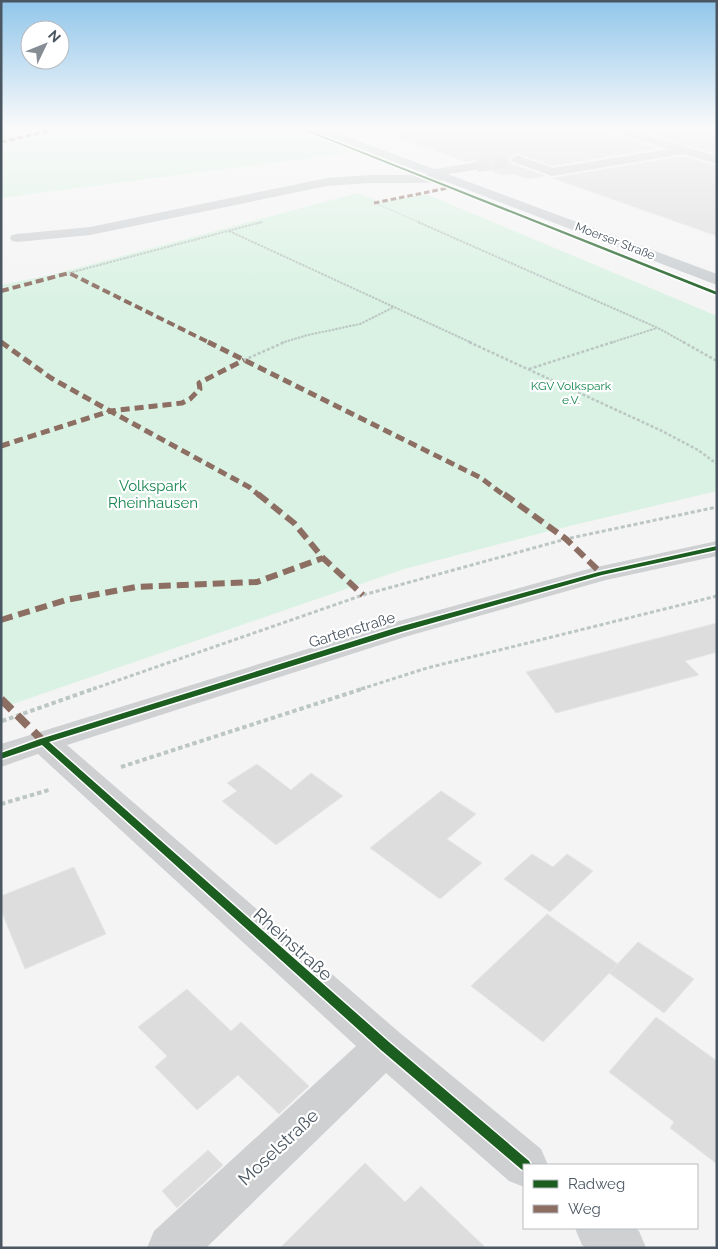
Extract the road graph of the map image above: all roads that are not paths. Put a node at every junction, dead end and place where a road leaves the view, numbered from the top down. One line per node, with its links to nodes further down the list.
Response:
1 (301, 187): 3 (street)
2 (472, 187): 4 (main road, Moerser Straße)
3 (17, 238)
4 (717, 280)
5 (717, 548): 6 (street, Gartenstraße)
6 (44, 741): 7 (street, Gartenstraße); 8 (street, Rheinstraße)
7 (1, 756)
8 (385, 1046): 9 (street, Rheinstraße); 11 (street, Moselstraße)
9 (524, 1164)
10 (599, 1229): 12 (street)
11 (171, 1248)
12 (622, 1248)

